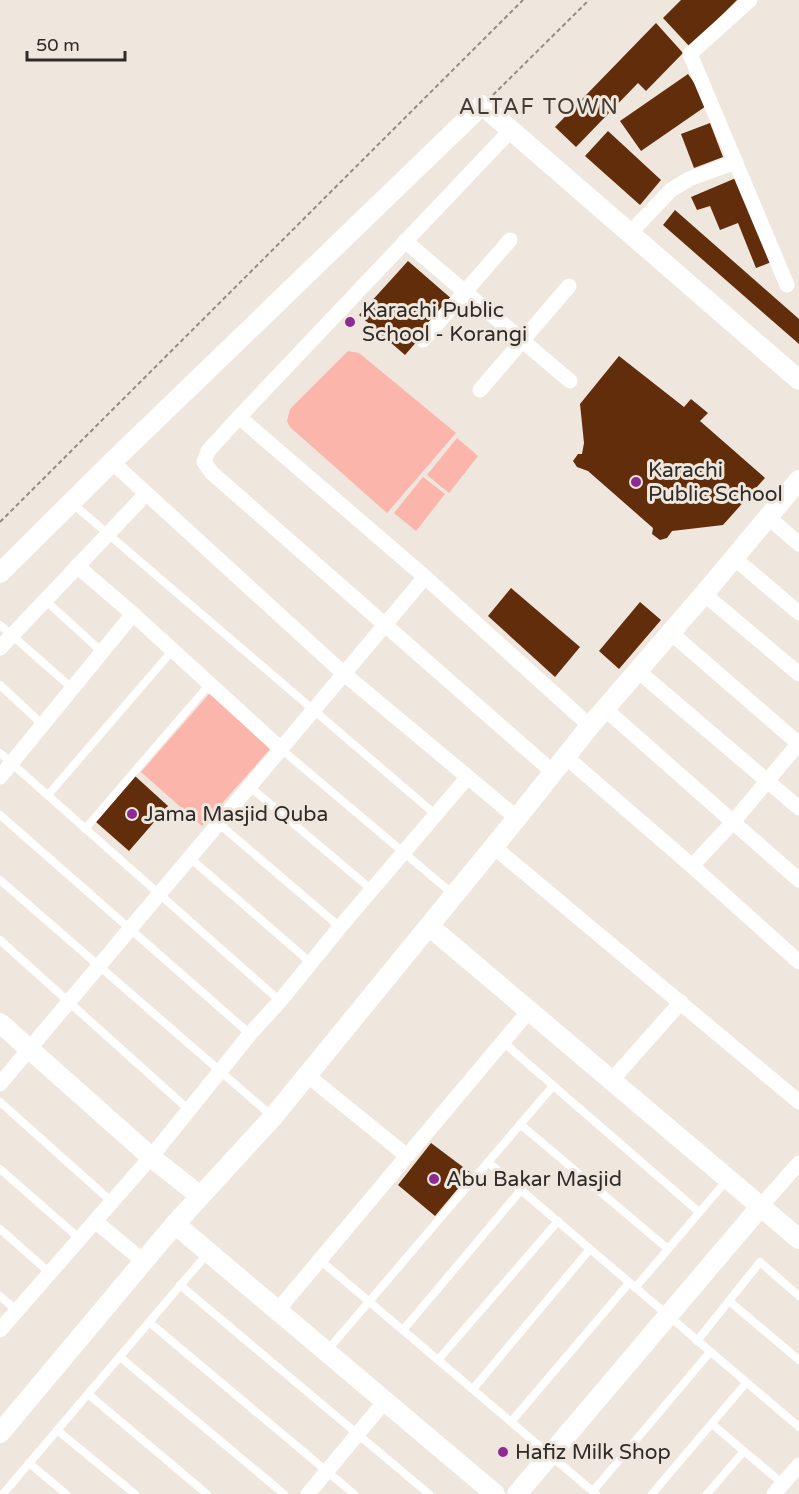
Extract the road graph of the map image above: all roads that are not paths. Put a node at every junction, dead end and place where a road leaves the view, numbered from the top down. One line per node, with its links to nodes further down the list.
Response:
1 (750, 0): 3 (street)
2 (511, 130): 4 (street); 6 (street); 16 (street)
3 (736, 162): 4 (street); 7 (street)
4 (630, 233): 12 (street)
5 (510, 240): 9 (street)
6 (405, 241): 9 (street); 15 (street)
7 (787, 285)
8 (569, 286): 11 (street)
9 (465, 292): 10 (street); 11 (street)
10 (423, 340)
11 (523, 342): 13 (street); 14 (street)
12 (799, 380)
13 (570, 381)
14 (480, 390)
15 (239, 417): 26 (street); 31 (street)
16 (112, 462): 18 (street); 19 (street)
17 (799, 480): 20 (street)
18 (146, 495): 21 (street); 38 (street)
19 (72, 503): 21 (lane); 25 (street)
20 (768, 517): 22 (street); 23 (street)
21 (108, 534): 24 (street); 43 (lane)
22 (799, 544)
23 (734, 558): 27 (street); 29 (street)
24 (77, 566): 28 (street); 30 (street)
25 (0, 573)
26 (425, 577): 31 (street); 46 (street)
27 (704, 594): 33 (street); 39 (street)
28 (45, 600): 32 (street); 36 (lane)
29 (799, 613)
30 (133, 614): 35 (street); 36 (street)
31 (383, 625): 38 (street); 51 (street)
32 (6, 630): 34 (street); 42 (lane)
33 (670, 633): 37 (street); 47 (street)
34 (0, 648)
35 (172, 651): 41 (street); 56 (lane)
36 (102, 652): 42 (street)
37 (638, 671): 44 (street); 54 (street)
38 (343, 673): 43 (street); 53 (street)
39 (799, 674)
40 (0, 685): 45 (lane)
41 (209, 685): 48 (street); 63 (lane)
42 (72, 688): 45 (street)
43 (313, 709): 48 (street); 59 (lane)
44 (605, 709): 46 (street); 61 (street)
45 (43, 725): 50 (street)
46 (590, 726): 49 (street)
47 (799, 744): 54 (street)
48 (281, 749): 55 (street); 65 (lane)
49 (567, 757): 51 (street); 67 (street)
50 (6, 758): 52 (street); 56 (lane)
51 (554, 773): 60 (street)
52 (0, 777)
53 (467, 778): 59 (street); 60 (street)
54 (768, 781): 57 (street); 61 (street)
55 (249, 787): 62 (street); 70 (lane)
56 (48, 795): 63 (lane)
57 (799, 808)
58 (0, 815): 75 (lane)
59 (436, 815): 65 (street)
60 (517, 818): 64 (street)
61 (733, 822): 67 (street); 69 (street)
62 (218, 823): 66 (street); 74 (lane)
63 (85, 829): 71 (lane)
64 (494, 847): 72 (street); 82 (street)
65 (404, 853): 70 (street); 72 (lane)
66 (190, 858): 71 (street); 78 (lane)
67 (692, 866): 77 (street)
68 (0, 880): 79 (lane)
69 (799, 880)
70 (372, 890): 74 (street)
71 (159, 894): 75 (street); 81 (lane)
72 (454, 895): 73 (street)
73 (429, 926): 83 (street); 89 (street)
74 (340, 927): 78 (street)
75 (130, 929): 79 (street); 85 (lane)
76 (0, 940): 80 (lane)
77 (799, 962)
78 (311, 963): 81 (street)
79 (99, 966): 80 (street); 88 (lane)
80 (70, 1001): 87 (street); 95 (lane)
81 (280, 1001): 85 (street)
82 (681, 1002): 90 (street); 94 (street)
83 (528, 1012): 86 (street); 90 (street)
84 (0, 1023): 87 (street)
85 (250, 1034): 88 (street)
86 (502, 1042): 92 (lane); 98 (street)
87 (30, 1049): 91 (street); 99 (street)
88 (219, 1072): 95 (street); 96 (lane)
89 (307, 1075): 96 (street); 98 (street)
90 (611, 1081): 103 (street)
91 (0, 1084)
92 (553, 1086): 97 (lane); 108 (lane)
93 (0, 1102): 106 (lane)
94 (799, 1102)
95 (189, 1110): 99 (street)
96 (273, 1117): 105 (street)
97 (520, 1124): 100 (lane); 116 (lane)
98 (407, 1156): 118 (street)
99 (151, 1157): 105 (street); 106 (street)
100 (488, 1162): 104 (lane); 125 (lane)
101 (799, 1163): 107 (street)
102 (0, 1169): 113 (lane)
103 (728, 1179): 107 (street); 108 (lane)
104 (521, 1190): 110 (lane); 132 (lane)
105 (200, 1196): 111 (street)
106 (112, 1202): 109 (street)
107 (761, 1206): 114 (street); 129 (street)
108 (699, 1212): 116 (lane)
109 (95, 1221): 113 (street); 119 (street)
110 (558, 1221): 115 (lane); 137 (lane)
111 (175, 1224): 117 (street); 119 (street)
112 (0, 1229): 120 (lane)
113 (80, 1239): 120 (street)
114 (799, 1239)
115 (590, 1249): 122 (lane); 140 (lane)
116 (668, 1249): 122 (lane)
117 (208, 1253): 121 (lane); 128 (street)
118 (320, 1260): 125 (lane); 128 (street)
119 (144, 1261): 145 (street)
120 (50, 1273): 127 (street)
121 (180, 1286): 130 (lane); 148 (lane)
122 (632, 1286): 129 (lane); 143 (lane)
123 (0, 1296): 127 (lane)
124 (799, 1296): 126 (lane)
125 (369, 1301): 132 (lane); 134 (lane)
126 (729, 1301): 133 (lane); 138 (lane)
127 (17, 1311): 131 (street)
128 (277, 1311): 134 (street)
129 (667, 1316): 133 (lane); 150 (street)
130 (149, 1322): 136 (lane); 153 (lane)
131 (0, 1330)
132 (403, 1330): 137 (lane)
133 (697, 1341): 135 (lane)
134 (326, 1352): 142 (street)
135 (710, 1352): 139 (lane); 155 (lane)
136 (120, 1357): 141 (lane); 160 (lane)
137 (438, 1360): 140 (lane)
138 (799, 1360)
139 (746, 1383): 144 (lane); 146 (lane)
140 (473, 1389): 143 (lane)
141 (88, 1394): 147 (lane); 159 (lane)
142 (385, 1401): 148 (street); 164 (street)
143 (511, 1422): 150 (lane)
144 (712, 1424): 149 (lane); 166 (lane)
145 (2, 1426)
146 (799, 1427)
147 (57, 1430): 151 (lane); 158 (lane)
148 (358, 1434): 153 (street); 163 (lane)
149 (744, 1451): 154 (lane); 167 (lane)
150 (549, 1455): 155 (lane); 165 (street)
151 (29, 1463): 156 (lane); 157 (lane)
152 (799, 1465): 154 (street)
153 (327, 1471): 161 (street); 162 (lane)
154 (778, 1489)
155 (595, 1493)
156 (3, 1494)
157 (66, 1494)
158 (135, 1494)
159 (207, 1494)
160 (284, 1494)
161 (308, 1494)
162 (354, 1494)
163 (429, 1494)
164 (495, 1494)
165 (517, 1494)
166 (652, 1494)
167 (707, 1494)

